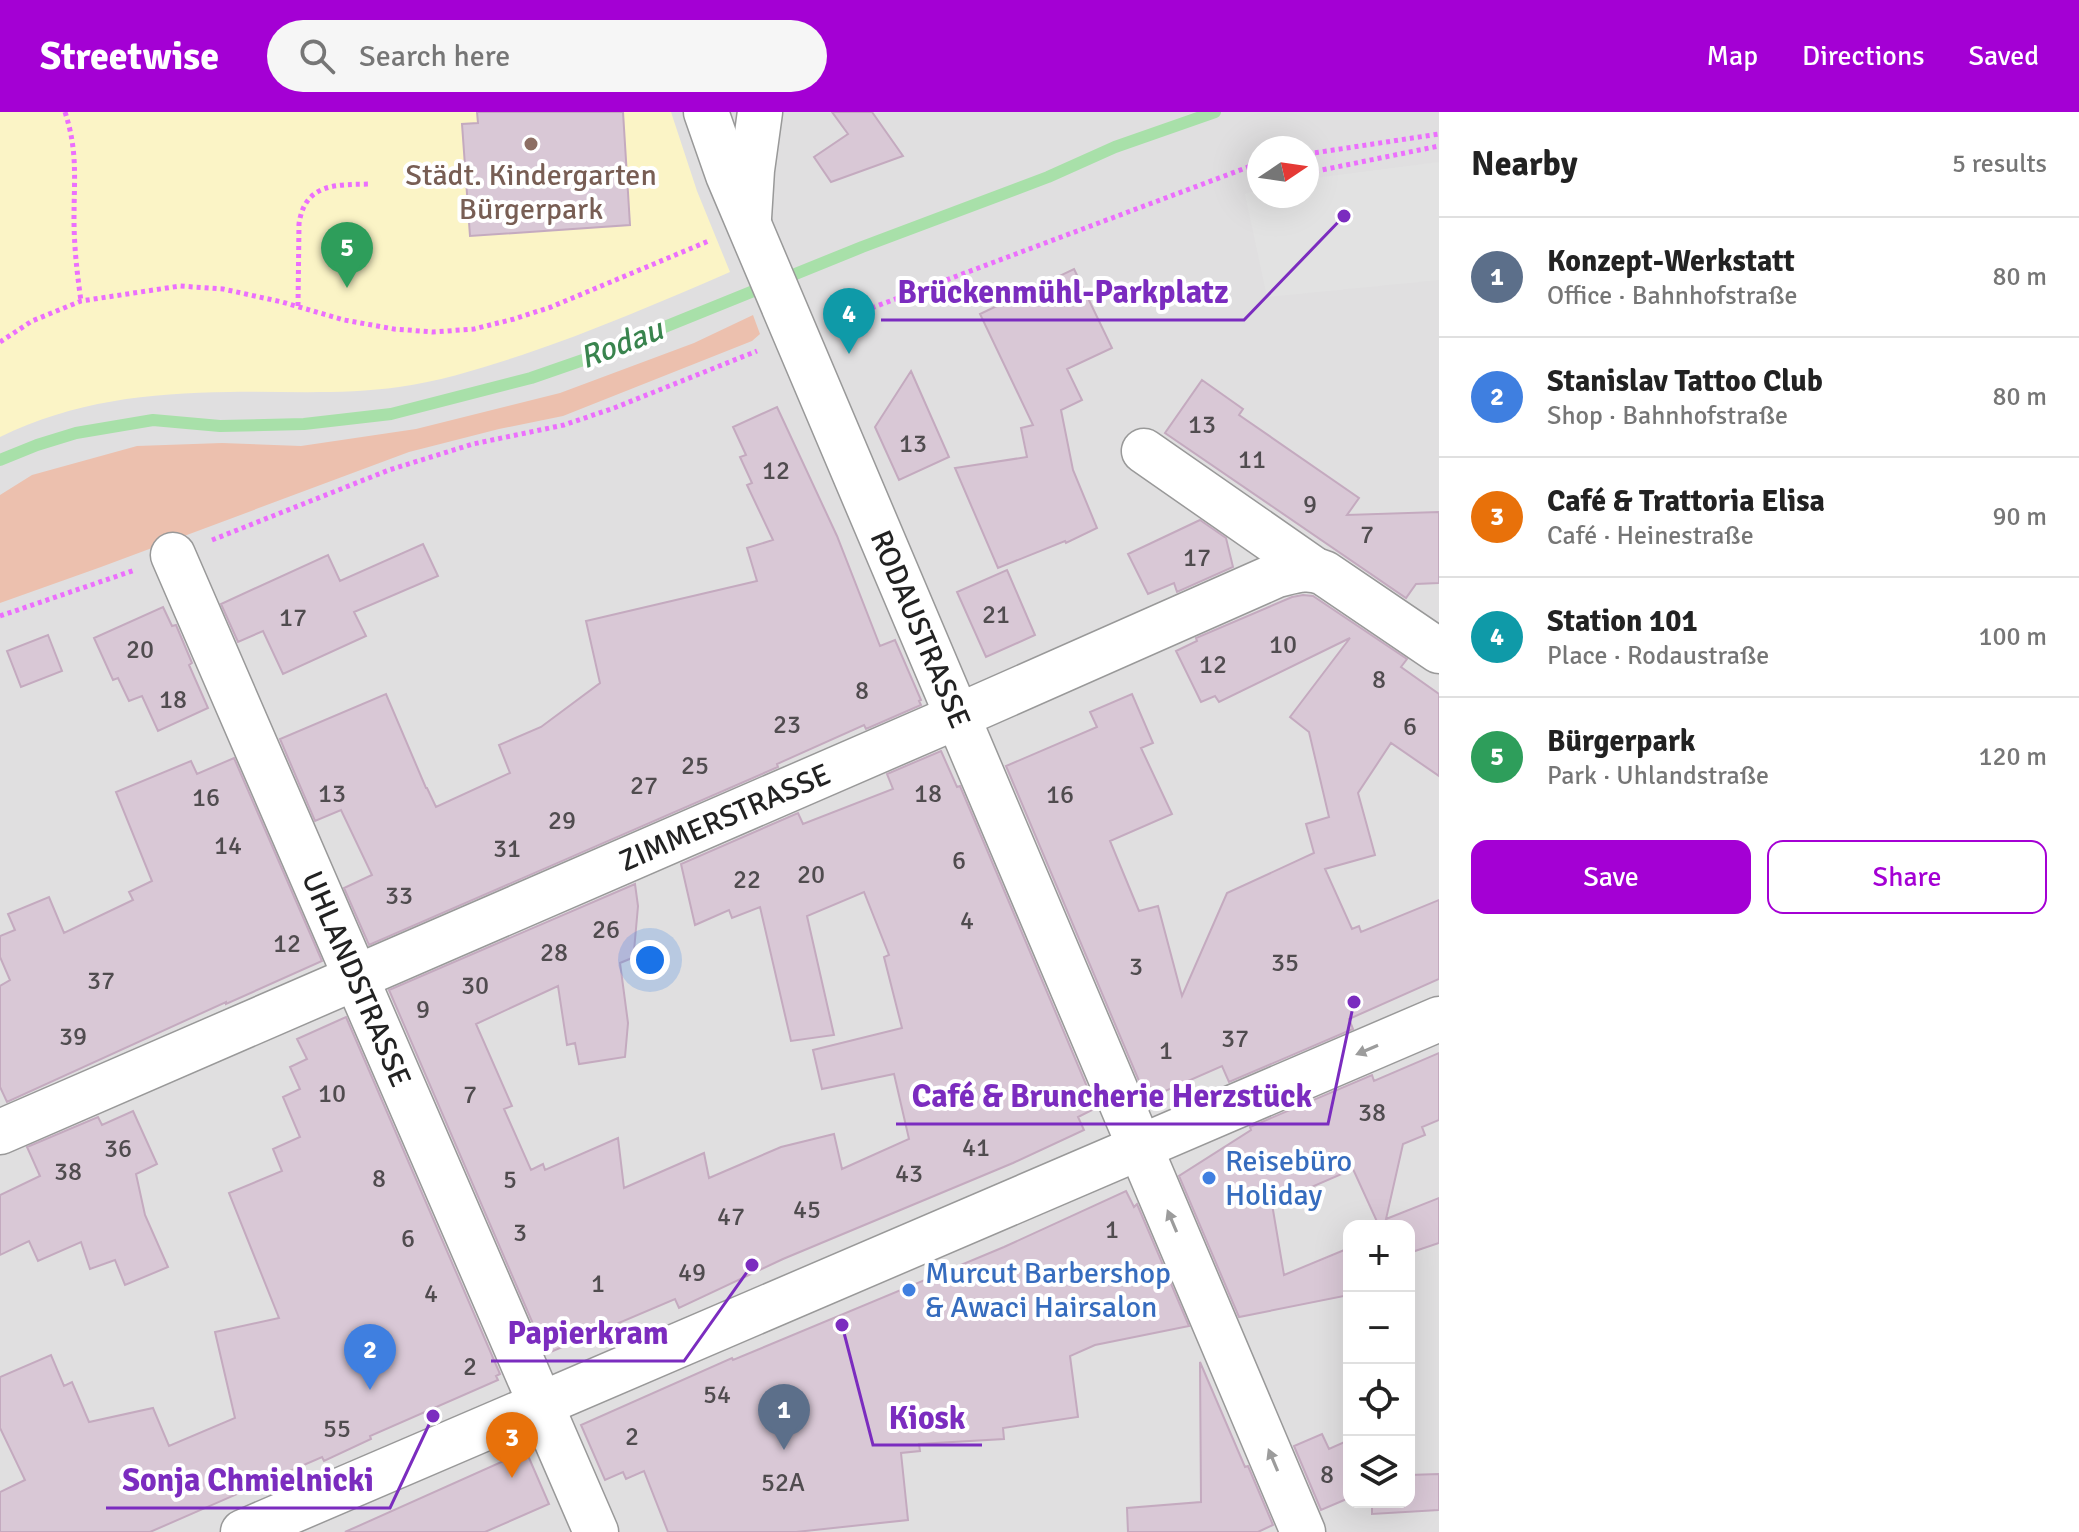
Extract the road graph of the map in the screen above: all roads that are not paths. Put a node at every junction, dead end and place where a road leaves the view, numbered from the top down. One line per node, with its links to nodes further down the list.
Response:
1 (706, 112): 3 (street, RODAUSTRASSE)
2 (760, 112): 3 (street)
3 (749, 224): 8 (street, RODAUSTRASSE)
4 (1144, 451): 6 (street)
5 (173, 555): 9 (street, UHLANDSTRASSE)
6 (1312, 568): 7 (street); 8 (street, ZIMMERSTRASSE)
7 (1439, 651)
8 (956, 717): 9 (street, ZIMMERSTRASSE); 12 (street, RODAUSTRASSE)
9 (356, 979): 11 (street, ZIMMERSTRASSE); 13 (street, UHLANDSTRASSE)
10 (1439, 1019): 12 (street, one-way to 12)
11 (0, 1132)
12 (1140, 1146): 13 (street); 16 (street, RODAUSTRASSE, one-way to 12)
13 (541, 1404): 14 (street); 15 (street, UHLANDSTRASSE)
14 (243, 1532)
15 (596, 1532)
16 (1303, 1532)

